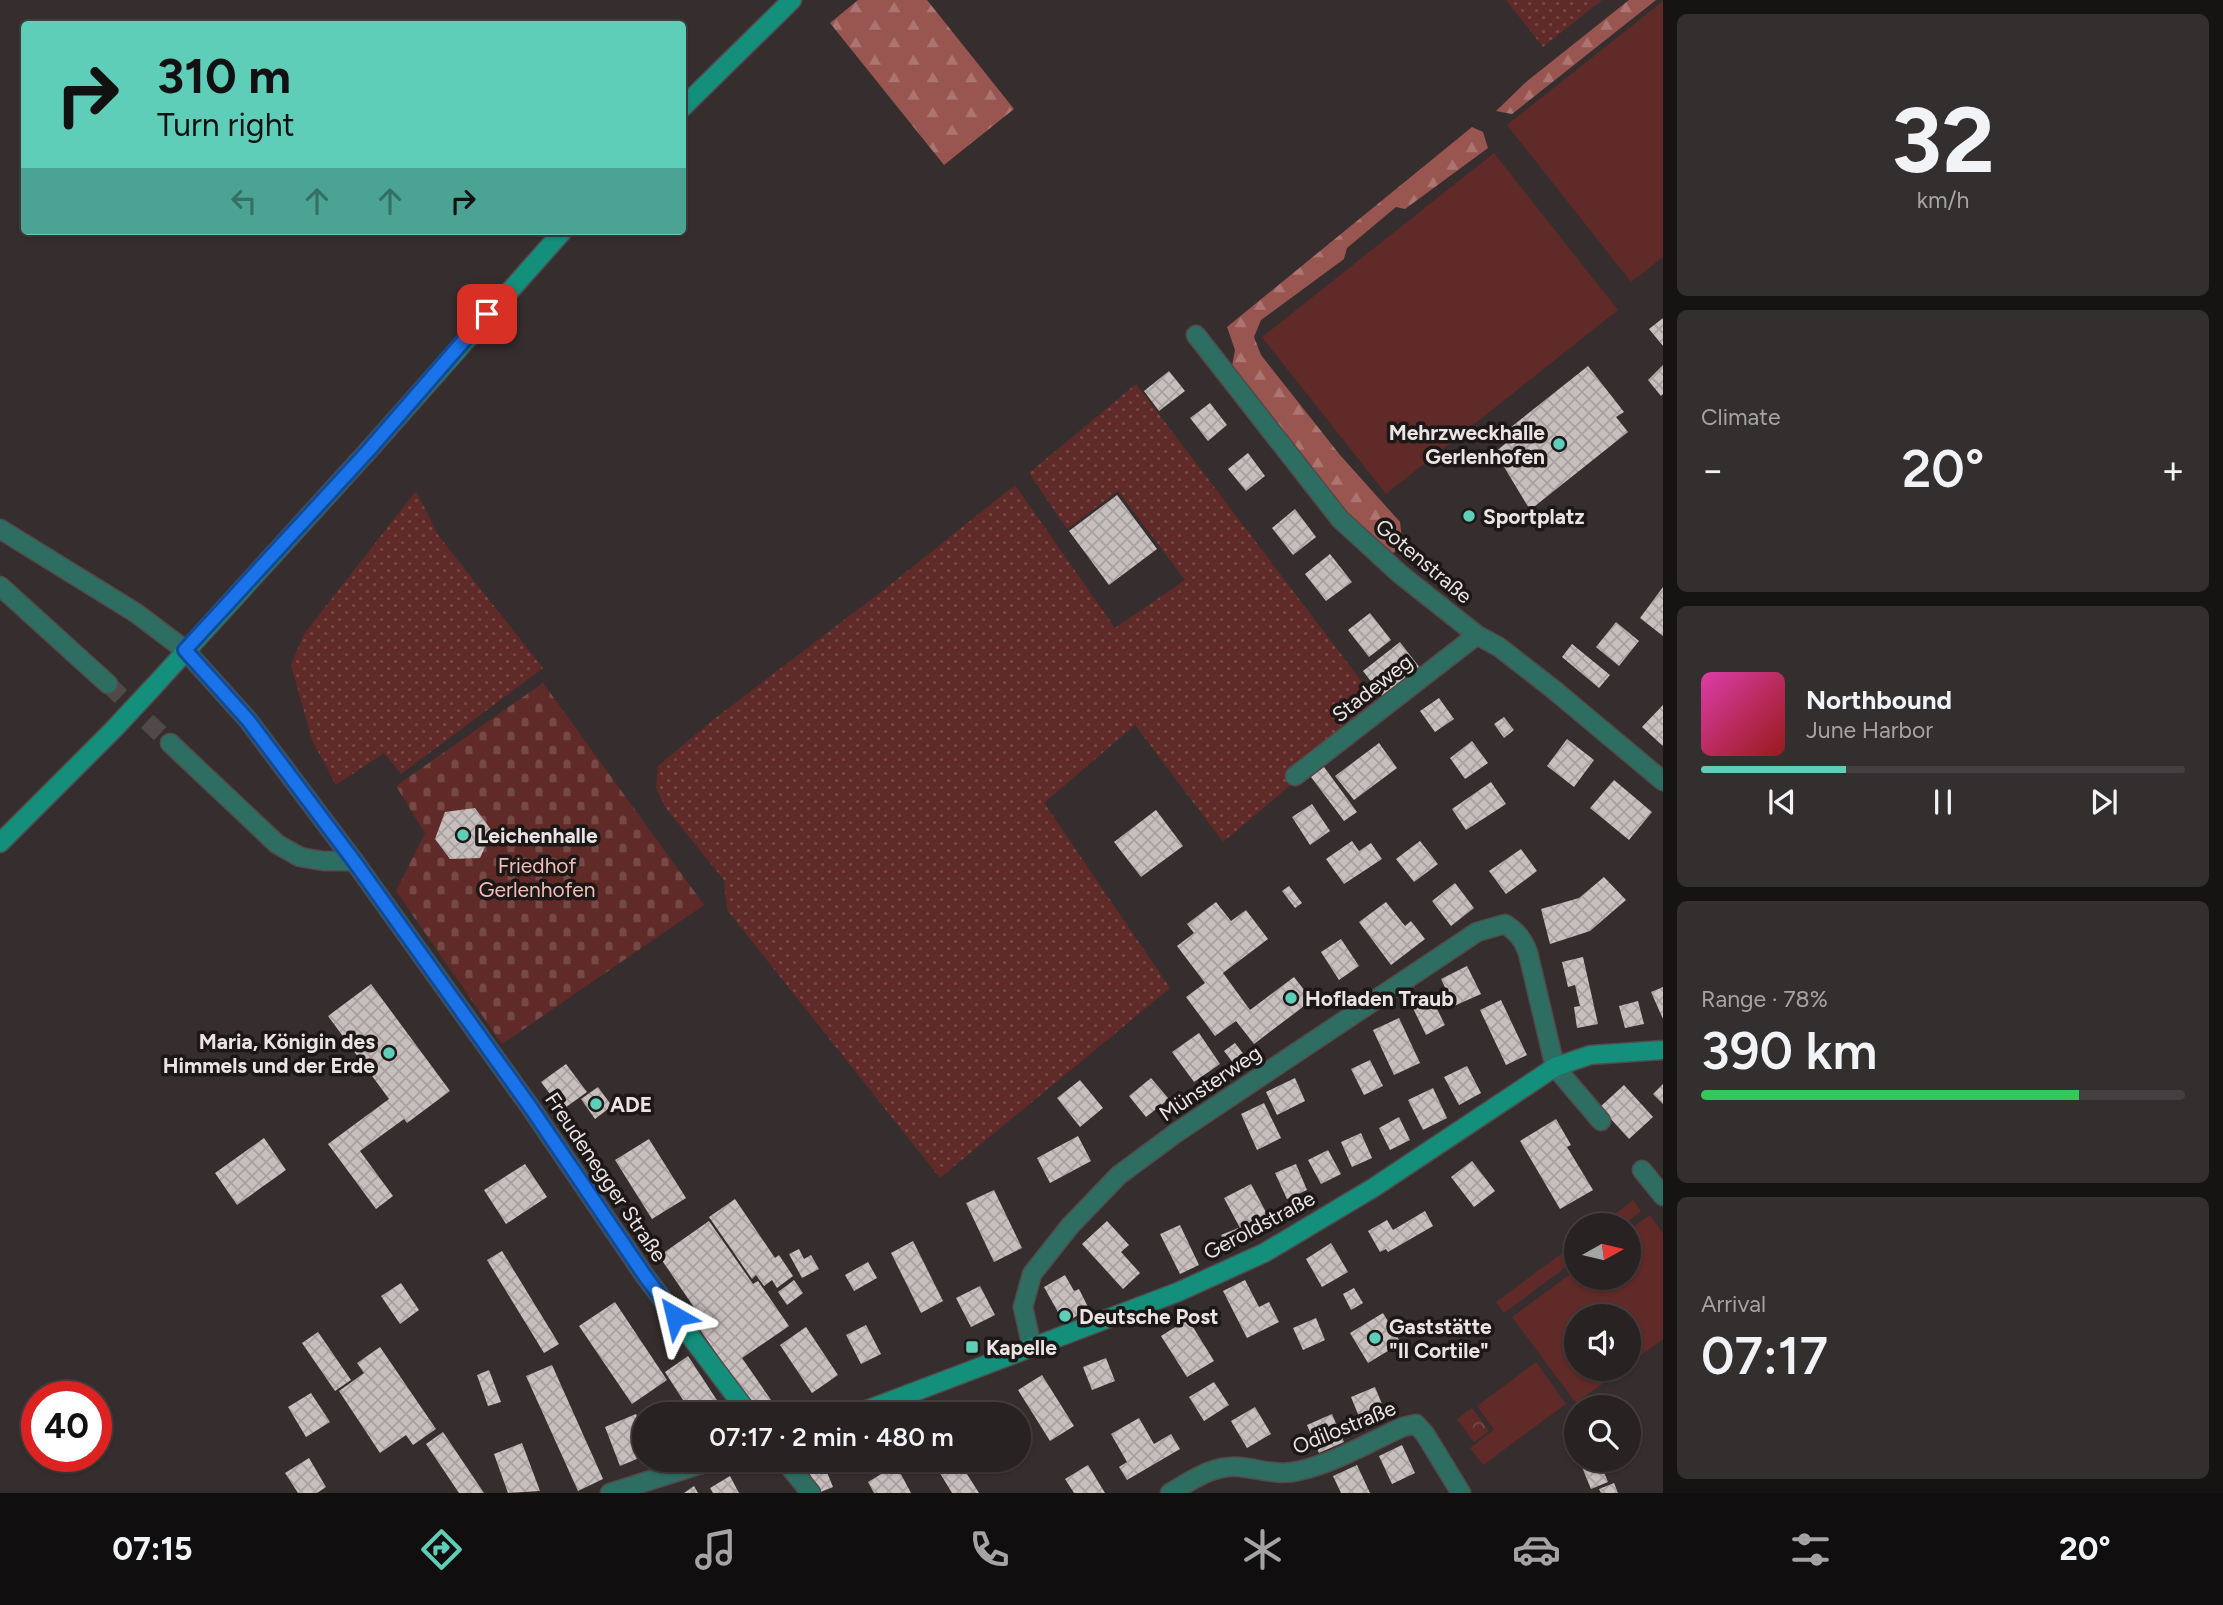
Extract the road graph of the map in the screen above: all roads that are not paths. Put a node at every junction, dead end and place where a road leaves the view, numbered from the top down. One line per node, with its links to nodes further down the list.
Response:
1 (792, 0): 2 (street)
2 (686, 104)
3 (559, 235): 8 (street)
4 (1196, 335): 7 (street, Gotenstraße)
5 (0, 529): 8 (street, Freudenegger Straße)
6 (0, 586): 9 (street)
7 (1477, 635): 11 (street, Stadeweg); 12 (street, Gotenstraße)
8 (185, 650): 13 (street, bridge); 14 (street, Freudenegger Straße)
9 (108, 684)
10 (170, 743): 14 (street)
11 (1295, 776)
12 (1663, 781)
13 (0, 843)
14 (354, 861): 21 (street, Freudenegger Straße)
15 (1663, 1050): 16 (street, Geroldstraße)
16 (1555, 1067): 17 (street); 20 (street, Geroldstraße); 20 (street, Münsterweg)
17 (1601, 1121)
18 (1642, 1170): 19 (street)
19 (1663, 1196)
20 (1032, 1347): 22 (street, Geroldstraße)
21 (740, 1402)
22 (888, 1402)
23 (676, 1472): 25 (street)
24 (794, 1472): 26 (street)
25 (610, 1493)
26 (811, 1493)
27 (1170, 1493): 28 (street, Odilostraße)
28 (1461, 1493)

